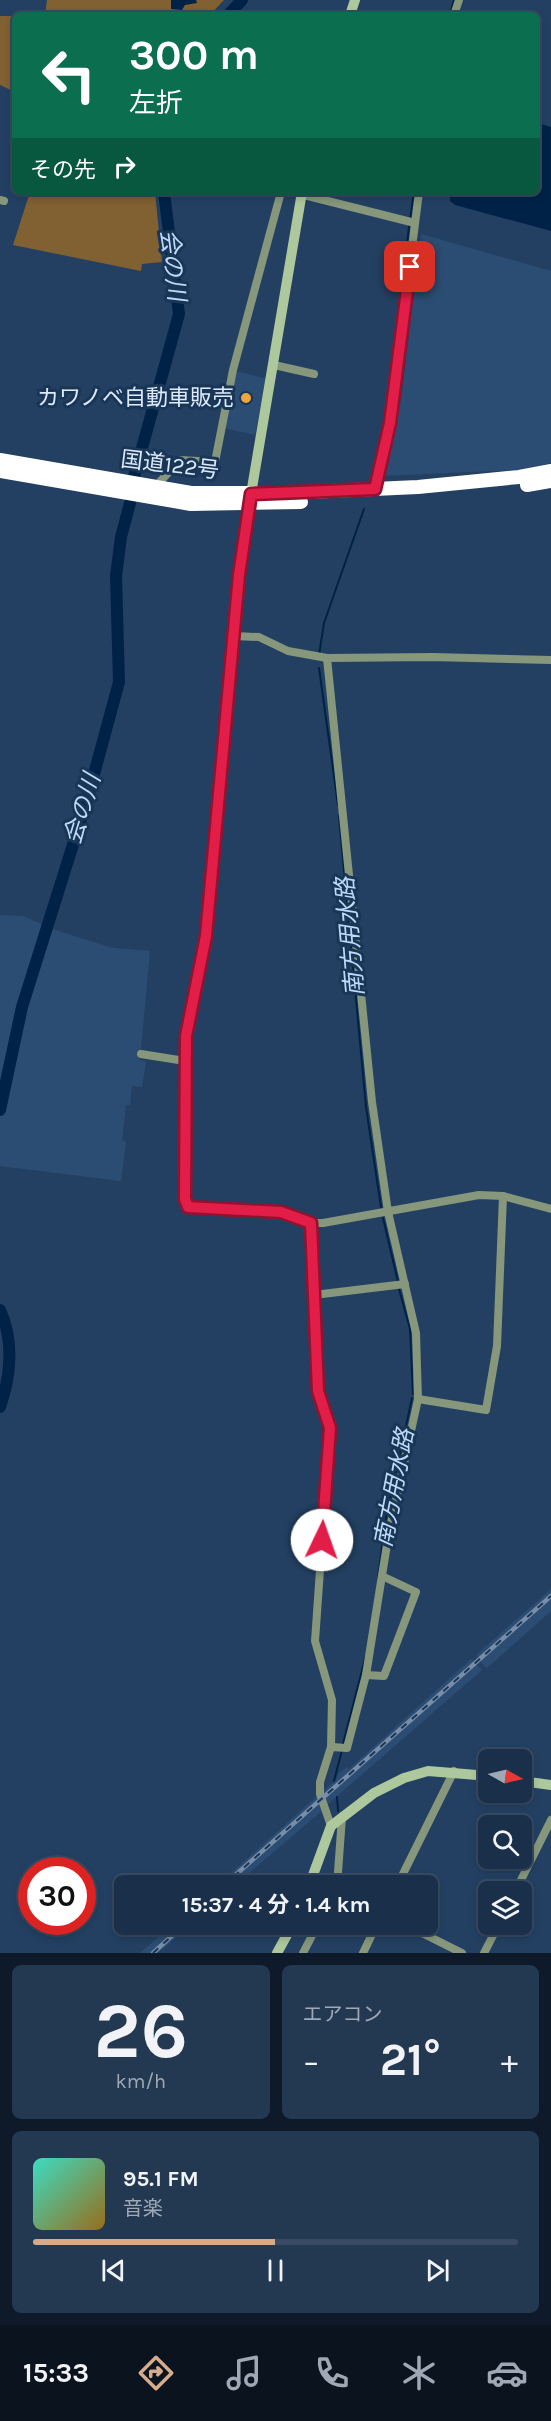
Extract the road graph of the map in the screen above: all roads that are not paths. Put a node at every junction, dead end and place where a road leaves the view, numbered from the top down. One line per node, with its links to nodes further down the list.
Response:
1 (280, 195): 12 (street)
2 (299, 195): 6 (street)
3 (307, 195): 5 (street)
4 (419, 195): 5 (street)
5 (415, 223): 13 (street)
6 (274, 365): 7 (street); 14 (street)
7 (314, 374)
8 (0, 460): 12 (highway, 国道122号)
9 (0, 471): 14 (highway, 国道122号)
10 (551, 471): 13 (highway, 国道122号)
11 (551, 481): 14 (highway, 国道122号)
12 (156, 486): 14 (highway, 国道122号)
13 (375, 489): 14 (highway, 国道122号)
14 (250, 499): 15 (street)
15 (234, 636): 16 (street); 19 (street)
16 (327, 658): 17 (street); 22 (street)
17 (551, 660)
18 (141, 1054): 19 (street)
19 (185, 1061): 23 (street)
20 (502, 1196): 21 (street); 22 (street); 26 (street)
21 (551, 1209)
22 (388, 1212): 23 (street); 24 (street)
23 (311, 1223): 25 (street)
24 (405, 1284): 25 (street); 26 (street)
25 (314, 1295): 29 (street)
26 (418, 1399): 27 (street)
27 (382, 1576): 28 (street); 28 (street)
28 (366, 1675): 29 (street)
29 (331, 1747): 34 (street)
30 (454, 1771): 31 (street); 34 (street); 38 (street)
31 (478, 1774)
32 (532, 1782): 33 (street)
33 (551, 1785)
34 (337, 1820): 36 (street); 37 (street)
35 (551, 1820): 39 (street)
36 (314, 1875)
37 (337, 1875)
38 (402, 1875)
39 (520, 1881)
40 (287, 1935): 45 (street)
41 (312, 1935): 46 (street)
42 (372, 1935): 47 (street)
43 (426, 1935): 48 (street)
44 (493, 1935): 49 (street)
45 (277, 1953)
46 (303, 1953)
47 (363, 1953)
48 (462, 1953)
49 (484, 1953)

